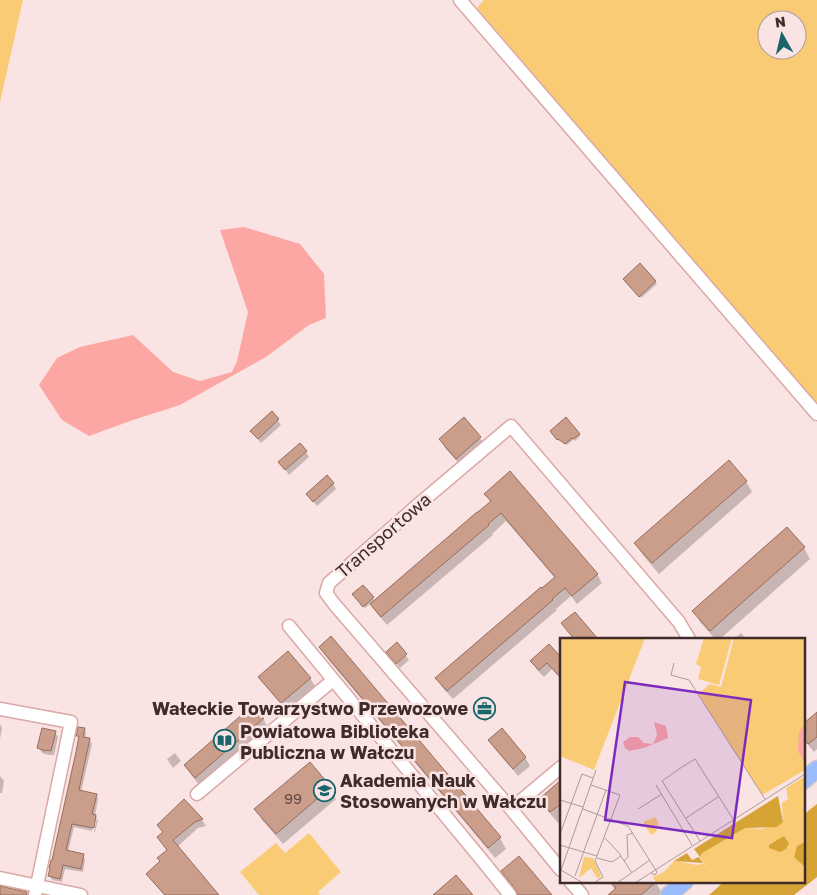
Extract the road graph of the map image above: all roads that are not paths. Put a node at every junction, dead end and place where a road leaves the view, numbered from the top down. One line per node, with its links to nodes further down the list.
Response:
1 (460, 0): 2 (street)
2 (817, 414)
3 (289, 626): 5 (street)
4 (688, 638): 9 (street, Transportowa)
5 (333, 680): 8 (street); 16 (street)
6 (0, 709): 14 (street)
7 (560, 768): 9 (street)
8 (197, 794)
9 (511, 809): 10 (street, Transportowa)
10 (560, 869)
11 (0, 878): 14 (street)
12 (571, 882): 17 (street)
13 (685, 882): 18 (main road)
14 (36, 890): 15 (street)
15 (81, 895)
16 (510, 895)
17 (582, 895)
18 (670, 895)

